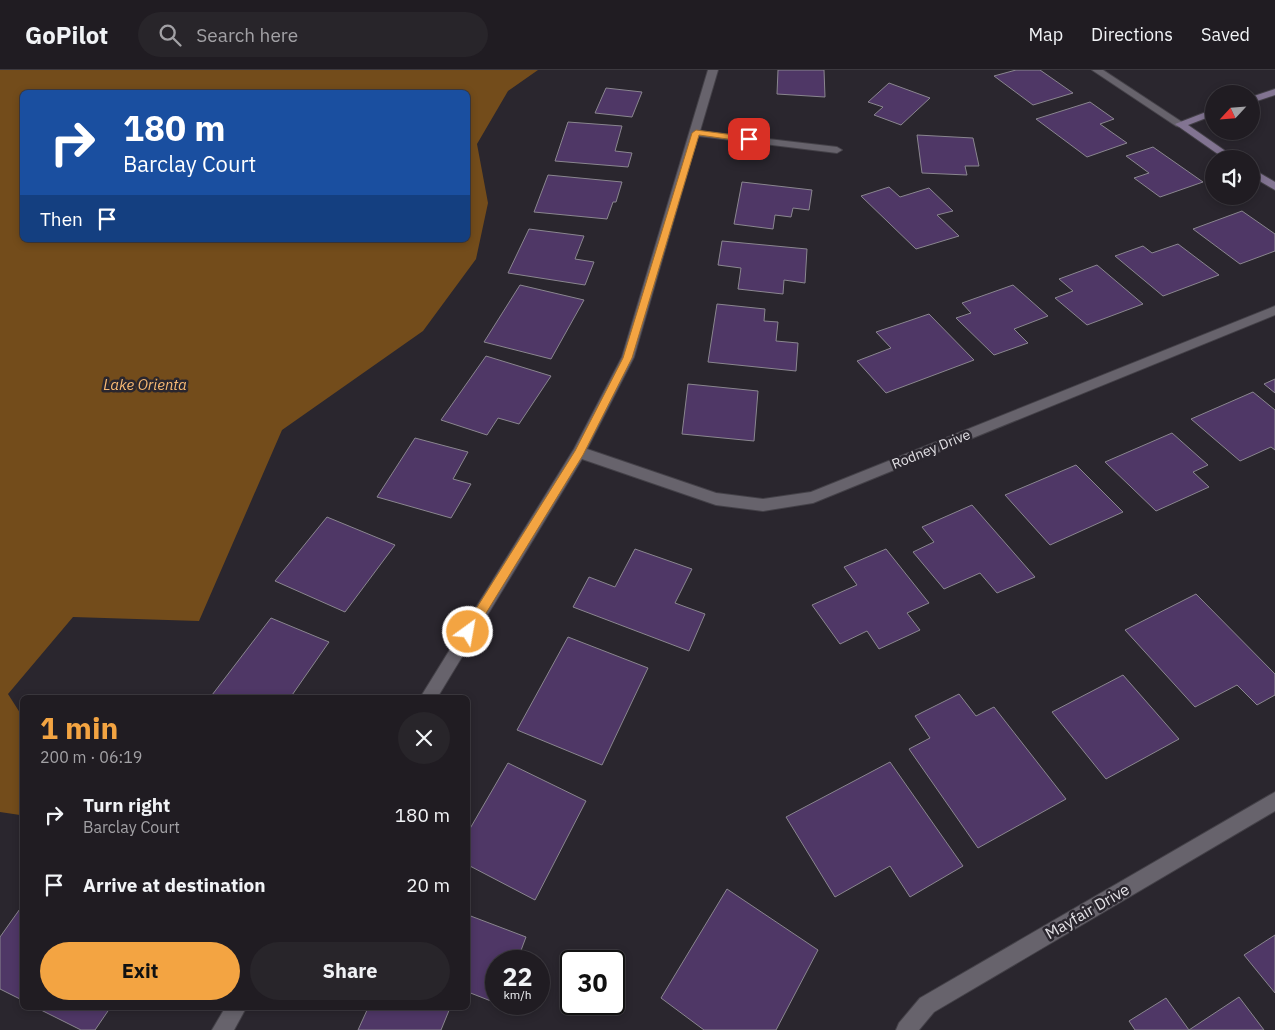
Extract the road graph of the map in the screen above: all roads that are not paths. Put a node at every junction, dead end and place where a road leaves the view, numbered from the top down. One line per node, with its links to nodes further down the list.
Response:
1 (713, 70): 7 (street)
2 (1097, 70): 6 (street)
3 (1275, 92): 4 (street)
4 (1260, 97)
5 (1205, 115): 6 (street)
6 (1180, 124): 9 (street)
7 (696, 133): 8 (street); 13 (street)
8 (837, 150)
9 (1219, 150)
10 (1260, 177): 11 (street)
11 (1275, 187)
12 (1275, 310): 13 (street, Rodney Drive)
13 (579, 452): 14 (street)
14 (430, 695)
15 (1275, 801): 18 (street, Mayfair Drive)
16 (235, 1010): 17 (street)
17 (222, 1030)
18 (906, 1030)

